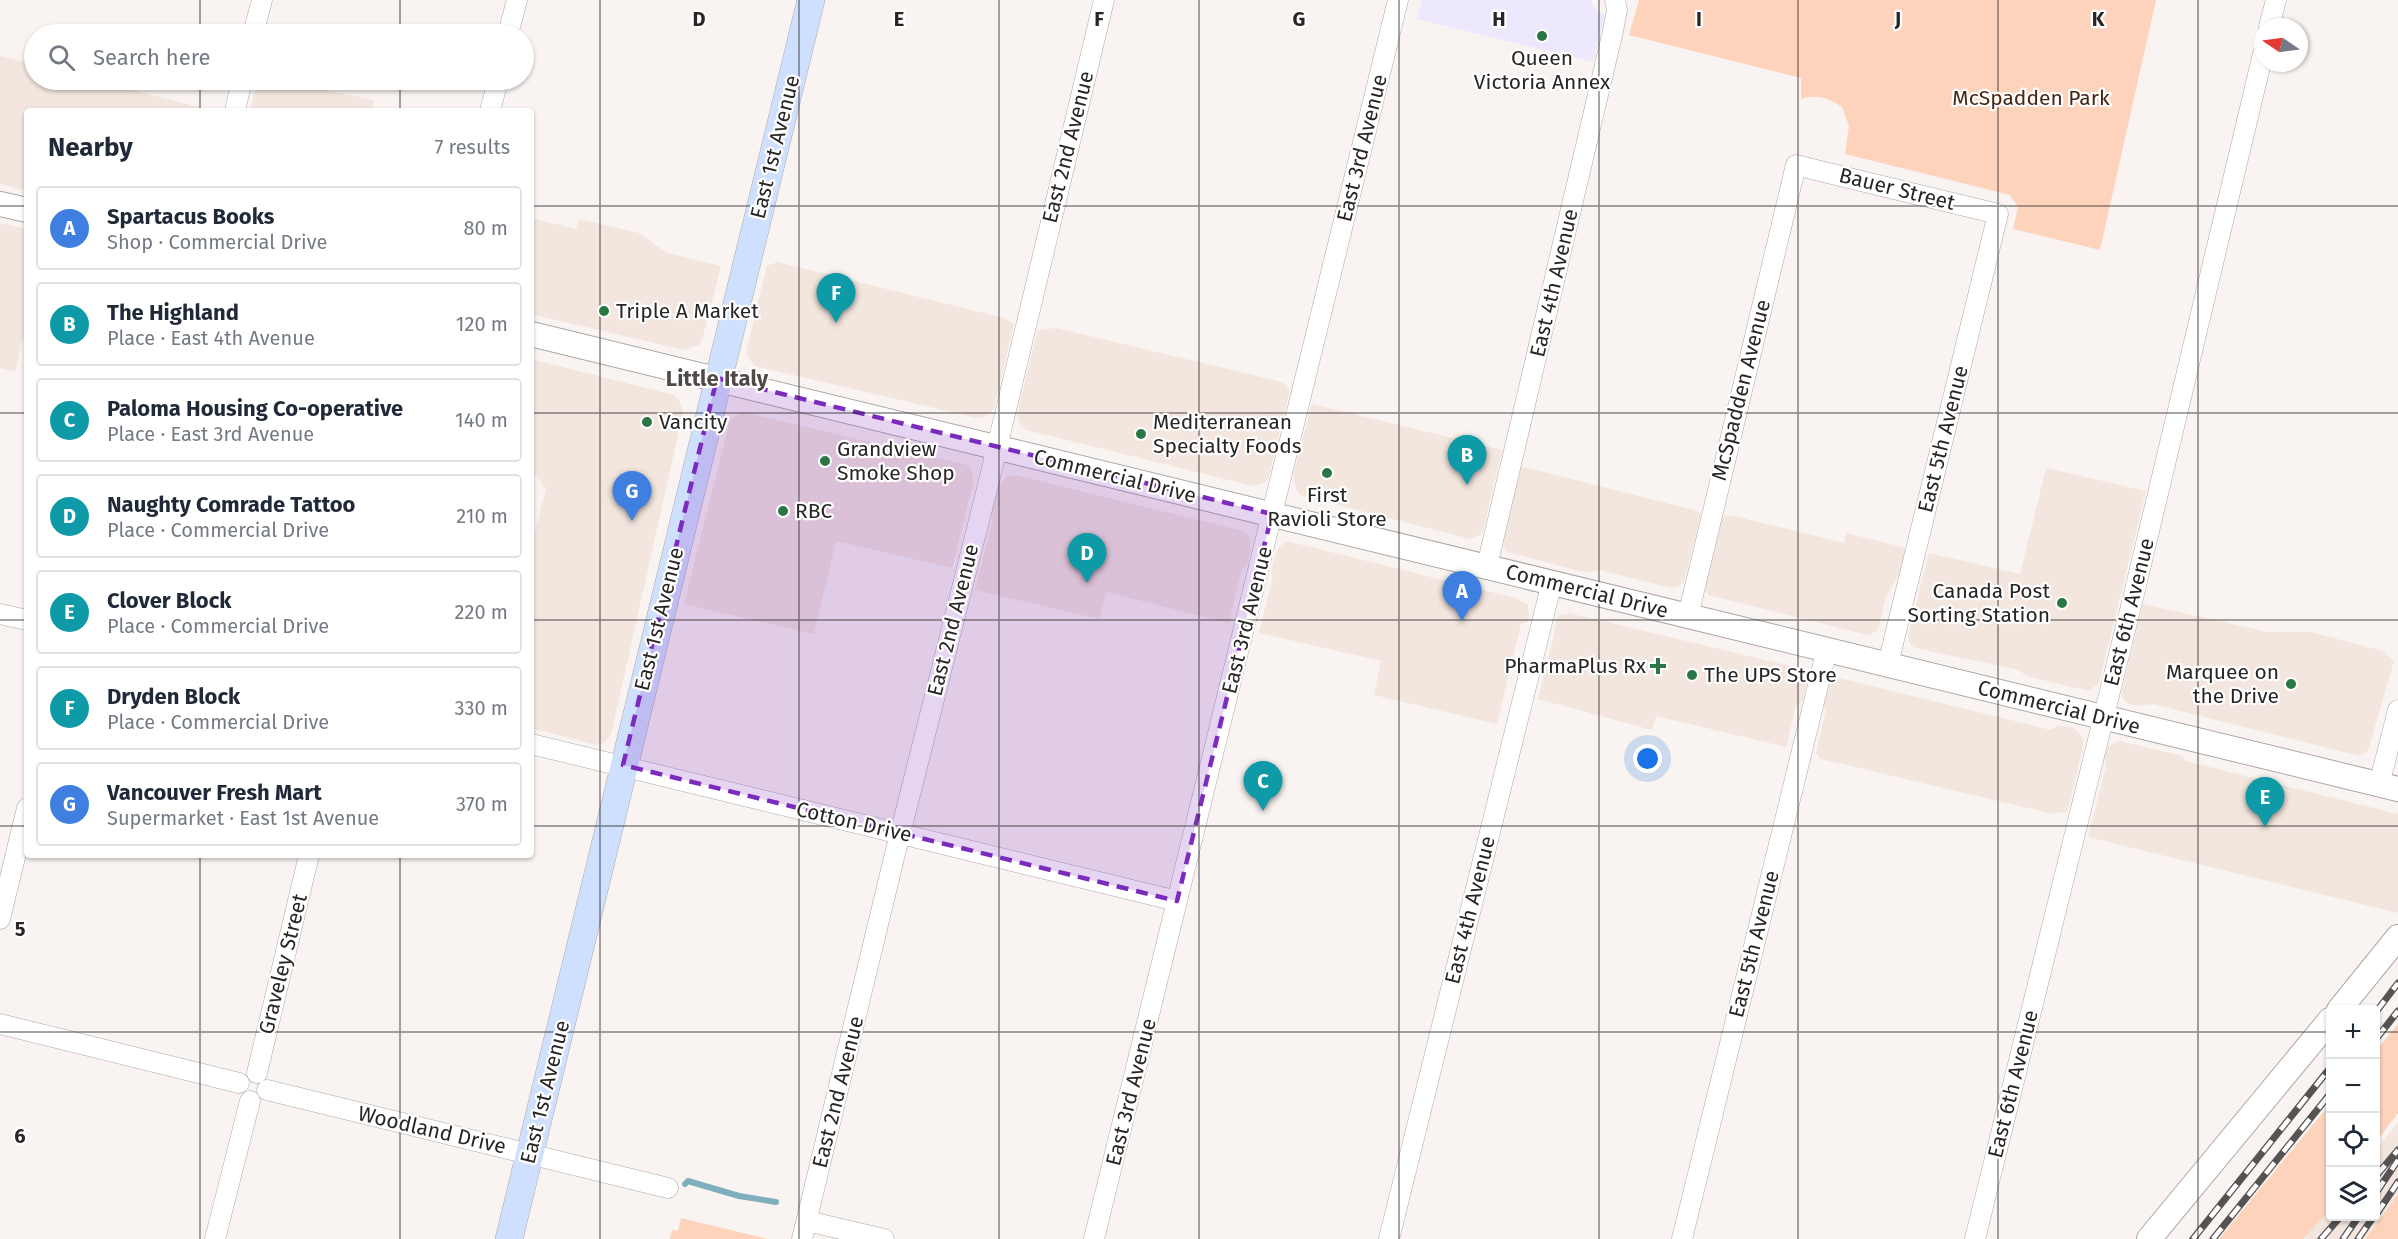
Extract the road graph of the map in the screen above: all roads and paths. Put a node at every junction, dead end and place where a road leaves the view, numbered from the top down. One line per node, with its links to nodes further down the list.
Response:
1 (262, 0): 9 (street)
2 (517, 0): 10 (street)
3 (811, 0): 21 (main road, East 1st Avenue)
4 (1104, 0): 22 (street, East 2nd Avenue)
5 (1398, 0): 23 (street, East 3rd Avenue)
6 (1615, 0): 24 (street, East 4th Avenue)
7 (2276, 0): 8 (street)
8 (2271, 18)
9 (256, 24)
10 (511, 24)
11 (2259, 72): 32 (street, East 6th Avenue)
12 (239, 90): 14 (street)
13 (495, 90): 15 (street)
14 (235, 108)
15 (491, 108)
16 (1796, 165): 19 (street, Bauer Street); 27 (street, McSpadden Avenue)
17 (0, 204): 18 (street)
18 (24, 209)
19 (1998, 214): 30 (street, East 5th Avenue)
20 (534, 335): 21 (street, Commercial Drive)
21 (717, 378): 22 (street, Commercial Drive); 34 (main road, East 1st Avenue)
22 (997, 446): 23 (street, Commercial Drive); 37 (street, East 2nd Avenue)
23 (1272, 514): 24 (street, Commercial Drive); 39 (street, East 3rd Avenue)
24 (1487, 566): 25 (street, Commercial Drive)
25 (1552, 582): 27 (street, Commercial Drive); 53 (street, East 4th Avenue)
26 (0, 614): 28 (street)
27 (1688, 616): 29 (street, Commercial Drive)
28 (24, 620)
29 (1827, 649): 30 (street, Commercial Drive); 54 (street, East 5th Avenue)
30 (1888, 664): 32 (street, Commercial Drive)
31 (2398, 710): 35 (street)
32 (2103, 718): 35 (street, Commercial Drive); 55 (street, East 6th Avenue)
33 (534, 745): 34 (street, Cotton Drive)
34 (623, 765): 37 (street, Cotton Drive); 46 (main road, East 1st Avenue)
35 (2389, 787)
36 (24, 820): 40 (street)
37 (900, 833): 39 (street, Cotton Drive); 48 (street, East 2nd Avenue)
38 (308, 858): 45 (street, Graveley Street)
39 (1177, 902): 52 (street, East 3rd Avenue)
40 (0, 919)
41 (2398, 937): 42 (street)
42 (2343, 1005)
43 (0, 1024): 45 (street)
44 (2326, 1026): 56 (street)
45 (258, 1088): 46 (street, Woodland Drive); 49 (street, Graveley Street)
46 (530, 1153): 47 (street, Woodland Drive); 50 (main road, East 1st Avenue)
47 (668, 1188)
48 (804, 1230): 51 (street)
49 (215, 1239)
50 (509, 1239)
51 (884, 1239)
52 (1094, 1239)
53 (1389, 1239)
54 (1682, 1239)
55 (1975, 1239)
56 (2149, 1239)

